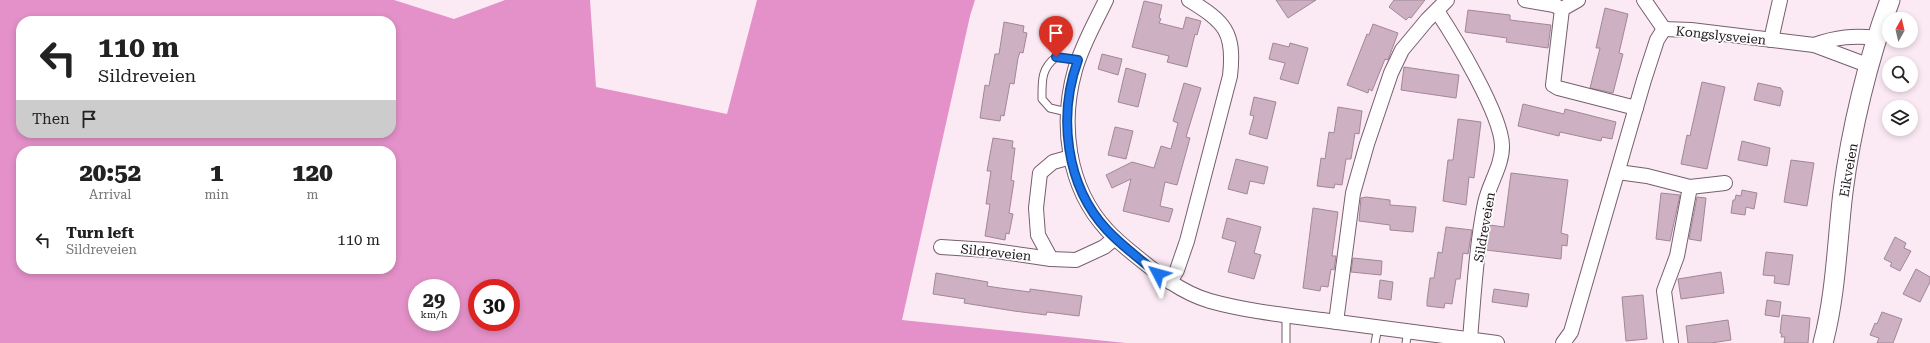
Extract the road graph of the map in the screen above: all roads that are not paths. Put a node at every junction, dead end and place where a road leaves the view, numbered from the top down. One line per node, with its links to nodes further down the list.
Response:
1 (1106, 0): 15 (street)
2 (1190, 0): 26 (street)
3 (1447, 0): 10 (street)
4 (1526, 0): 9 (street)
5 (1578, 0): 9 (street)
6 (1644, 0): 11 (street, Kongslysveien)
7 (1780, 0): 13 (street)
8 (1890, 0): 12 (main road, Eikveien)
9 (1562, 9): 17 (street)
10 (1437, 11): 28 (street); 31 (street, Sildreveien)
11 (1664, 29): 13 (street, Kongslysveien); 17 (street)
12 (1877, 38): 14 (street, Kongslysveien); 16 (main road, Eikveien)
13 (1771, 40): 14 (street, Kongslysveien)
14 (1814, 45): 16 (street, Kongslysveien)
15 (1078, 60): 18 (street); 18 (lane)
16 (1870, 66): 37 (main road, Eikveien)
17 (1636, 108): 20 (street)
18 (1067, 112): 19 (street)
19 (1071, 157): 23 (street); 25 (street, Sildreveien)
20 (1618, 172): 22 (street); 35 (street)
21 (1725, 183): 22 (street)
22 (1690, 187): 36 (street)
23 (1115, 238): 25 (street, Sildreveien); 26 (street)
24 (941, 247): 25 (street, Sildreveien)
25 (1051, 259)
26 (1170, 282): 27 (street)
27 (1286, 315): 28 (street); 32 (lane)
28 (1336, 322): 29 (street)
29 (1378, 328): 30 (street); 33 (lane)
30 (1407, 337): 31 (street)
31 (1470, 339): 34 (street)
32 (1286, 343)
33 (1375, 343)
34 (1497, 343)
35 (1563, 343)
36 (1671, 343)
37 (1823, 343)

